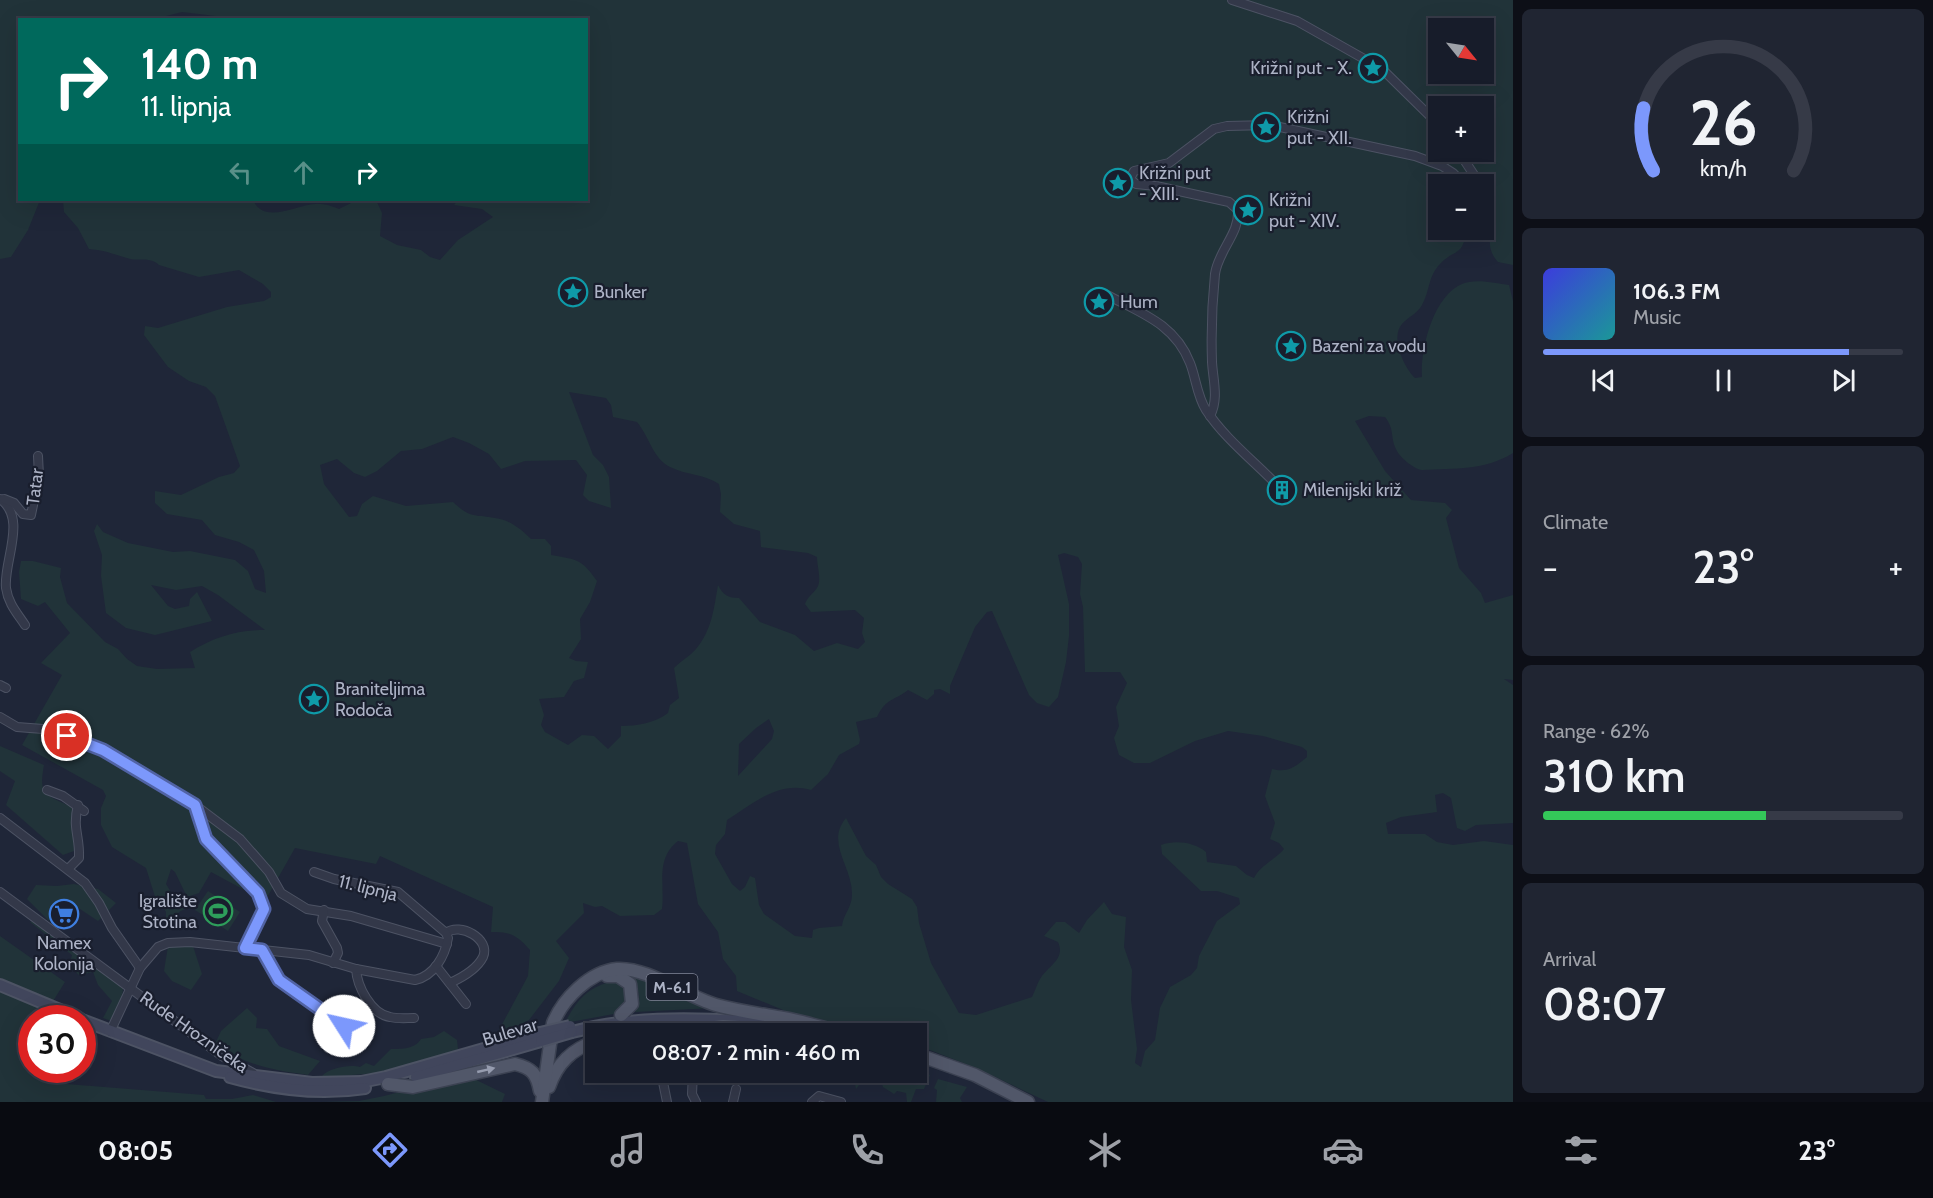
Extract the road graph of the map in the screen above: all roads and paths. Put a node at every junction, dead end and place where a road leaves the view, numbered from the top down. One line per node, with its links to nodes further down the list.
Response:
1 (1232, 0): 2 (street)
2 (1428, 114)
3 (1455, 174): 5 (street)
4 (1107, 295): 5 (street)
5 (1210, 416): 7 (street)
6 (38, 456): 8 (street, Tatar)
7 (1279, 487)
8 (0, 498): 9 (street, Tatar)
9 (25, 625)
10 (0, 717): 12 (street, 11. lipnja)
11 (47, 790): 14 (street)
12 (195, 805): 17 (street, 11. lipnja); 20 (street)
13 (0, 818): 14 (street, Rude Hrozničeka)
14 (68, 869): 24 (street, Rude Hrozničeka)
15 (314, 872): 18 (street, 11. lipnja)
16 (0, 892): 29 (street, Rude Hrozničeka)
17 (324, 910): 19 (street, 11. lipnja); 22 (street, 11. lipnja)
18 (446, 933): 19 (street); 27 (street)
19 (447, 944): 23 (street)
20 (245, 948): 21 (street); 24 (street, Rude Hrozničeka)
21 (262, 950): 22 (street); 43 (street)
22 (333, 963): 25 (street)
23 (436, 966): 25 (street); 27 (street)
24 (140, 968): 29 (street, Rude Hrozničeka)
25 (356, 969): 34 (street)
26 (597, 977): 32 (main road, M-6.1); 33 (main road); 53 (main road, M-6.1)
27 (450, 983): 30 (street)
28 (0, 985): 31 (main road)
29 (131, 987): 41 (street, Rude Hrozničeka); 48 (street, Rude Hrozničeka)
30 (466, 1004)
31 (48, 1005)
32 (748, 1014): 33 (main road); 37 (main road, M-6.1)
33 (621, 1015): 40 (main road)
34 (414, 1018)
35 (616, 1023): 36 (main road, Bulevar)
36 (772, 1023)
37 (803, 1023)
38 (96, 1026): 41 (main road)
39 (585, 1027): 40 (main road, Bulevar)
40 (571, 1029): 42 (main road, Bulevar, bridge)
41 (110, 1032): 47 (main road)
42 (540, 1037): 48 (main road); 51 (main road, Bulevar)
43 (354, 1038)
44 (585, 1045): 53 (main road)
45 (927, 1058): 60 (main road)
46 (927, 1065): 59 (main road)
47 (216, 1071): 48 (main road); 51 (main road, Bulevar)
48 (257, 1075)
49 (663, 1083): 54 (street)
50 (692, 1083): 55 (street)
51 (388, 1084): 53 (main road, one-way to 53)
52 (736, 1089): 56 (street)
53 (542, 1102)
54 (667, 1102)
55 (696, 1102)
56 (733, 1102)
57 (812, 1102): 58 (street)
58 (841, 1102)
59 (1014, 1102)
60 (1028, 1102)

